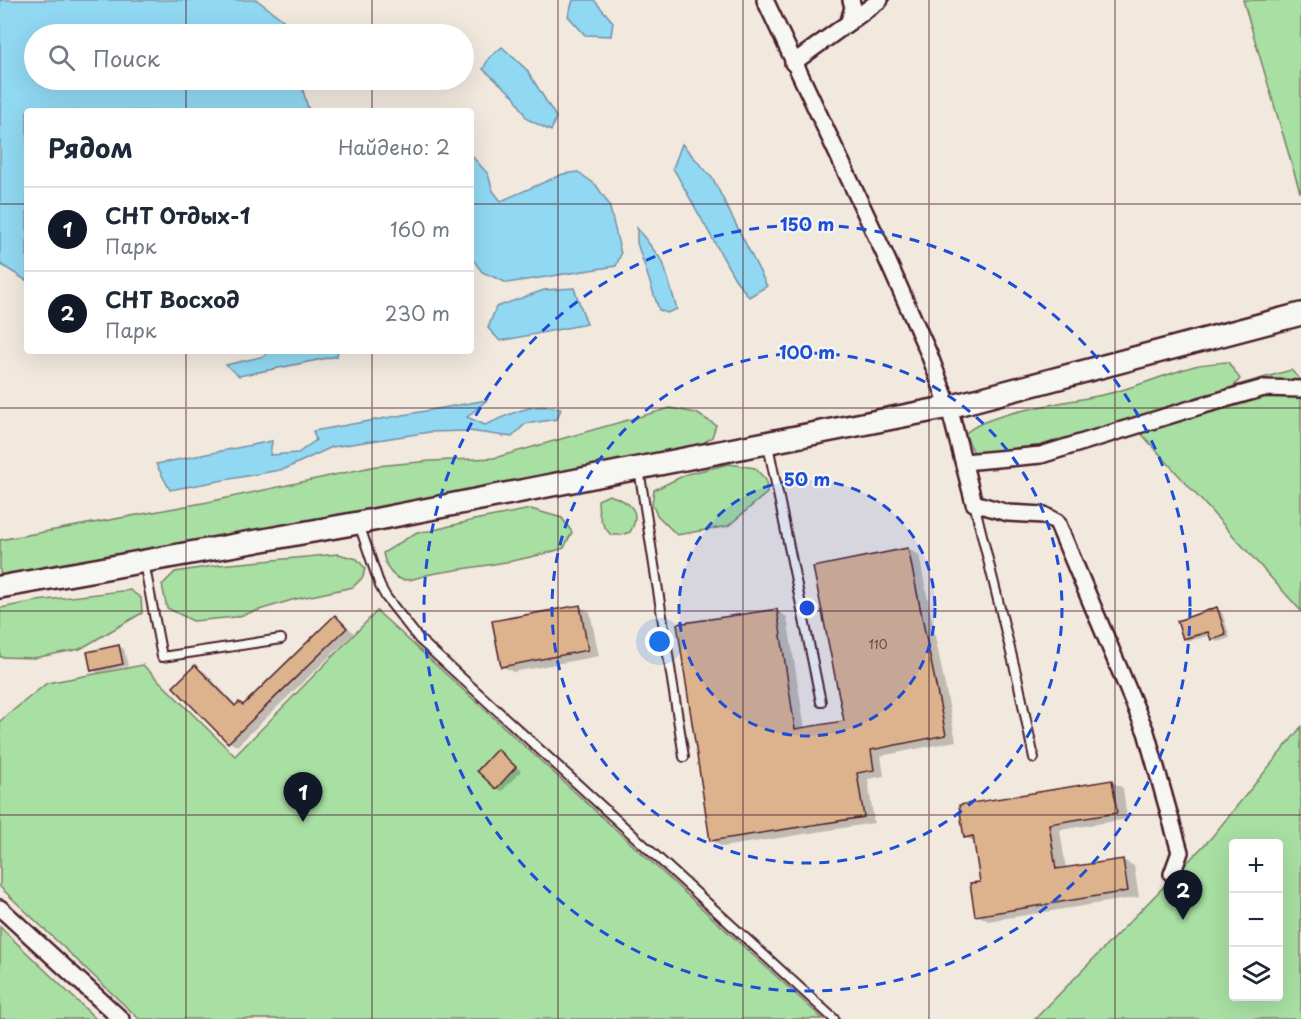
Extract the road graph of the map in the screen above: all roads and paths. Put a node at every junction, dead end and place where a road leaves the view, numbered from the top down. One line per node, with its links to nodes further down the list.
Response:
1 (851, 0): 4 (street)
2 (880, 0): 4 (street)
3 (770, 4): 5 (street)
4 (849, 21): 5 (street)
5 (793, 63): 8 (street)
6 (1301, 314): 8 (main road)
7 (1301, 389): 10 (street)
8 (949, 408): 9 (main road); 10 (street)
9 (768, 443): 11 (main road); 17 (lane)
10 (964, 462): 12 (street)
11 (639, 468): 13 (main road); 18 (lane)
12 (974, 503): 19 (lane); 20 (street)
13 (358, 523): 14 (main road); 23 (lane)
14 (143, 561): 15 (main road); 16 (lane)
15 (0, 587)
16 (281, 639)
17 (821, 702)
18 (684, 757)
19 (1034, 758)
20 (1172, 874)
21 (0, 908): 22 (street)
22 (121, 1019)
23 (834, 1019)

